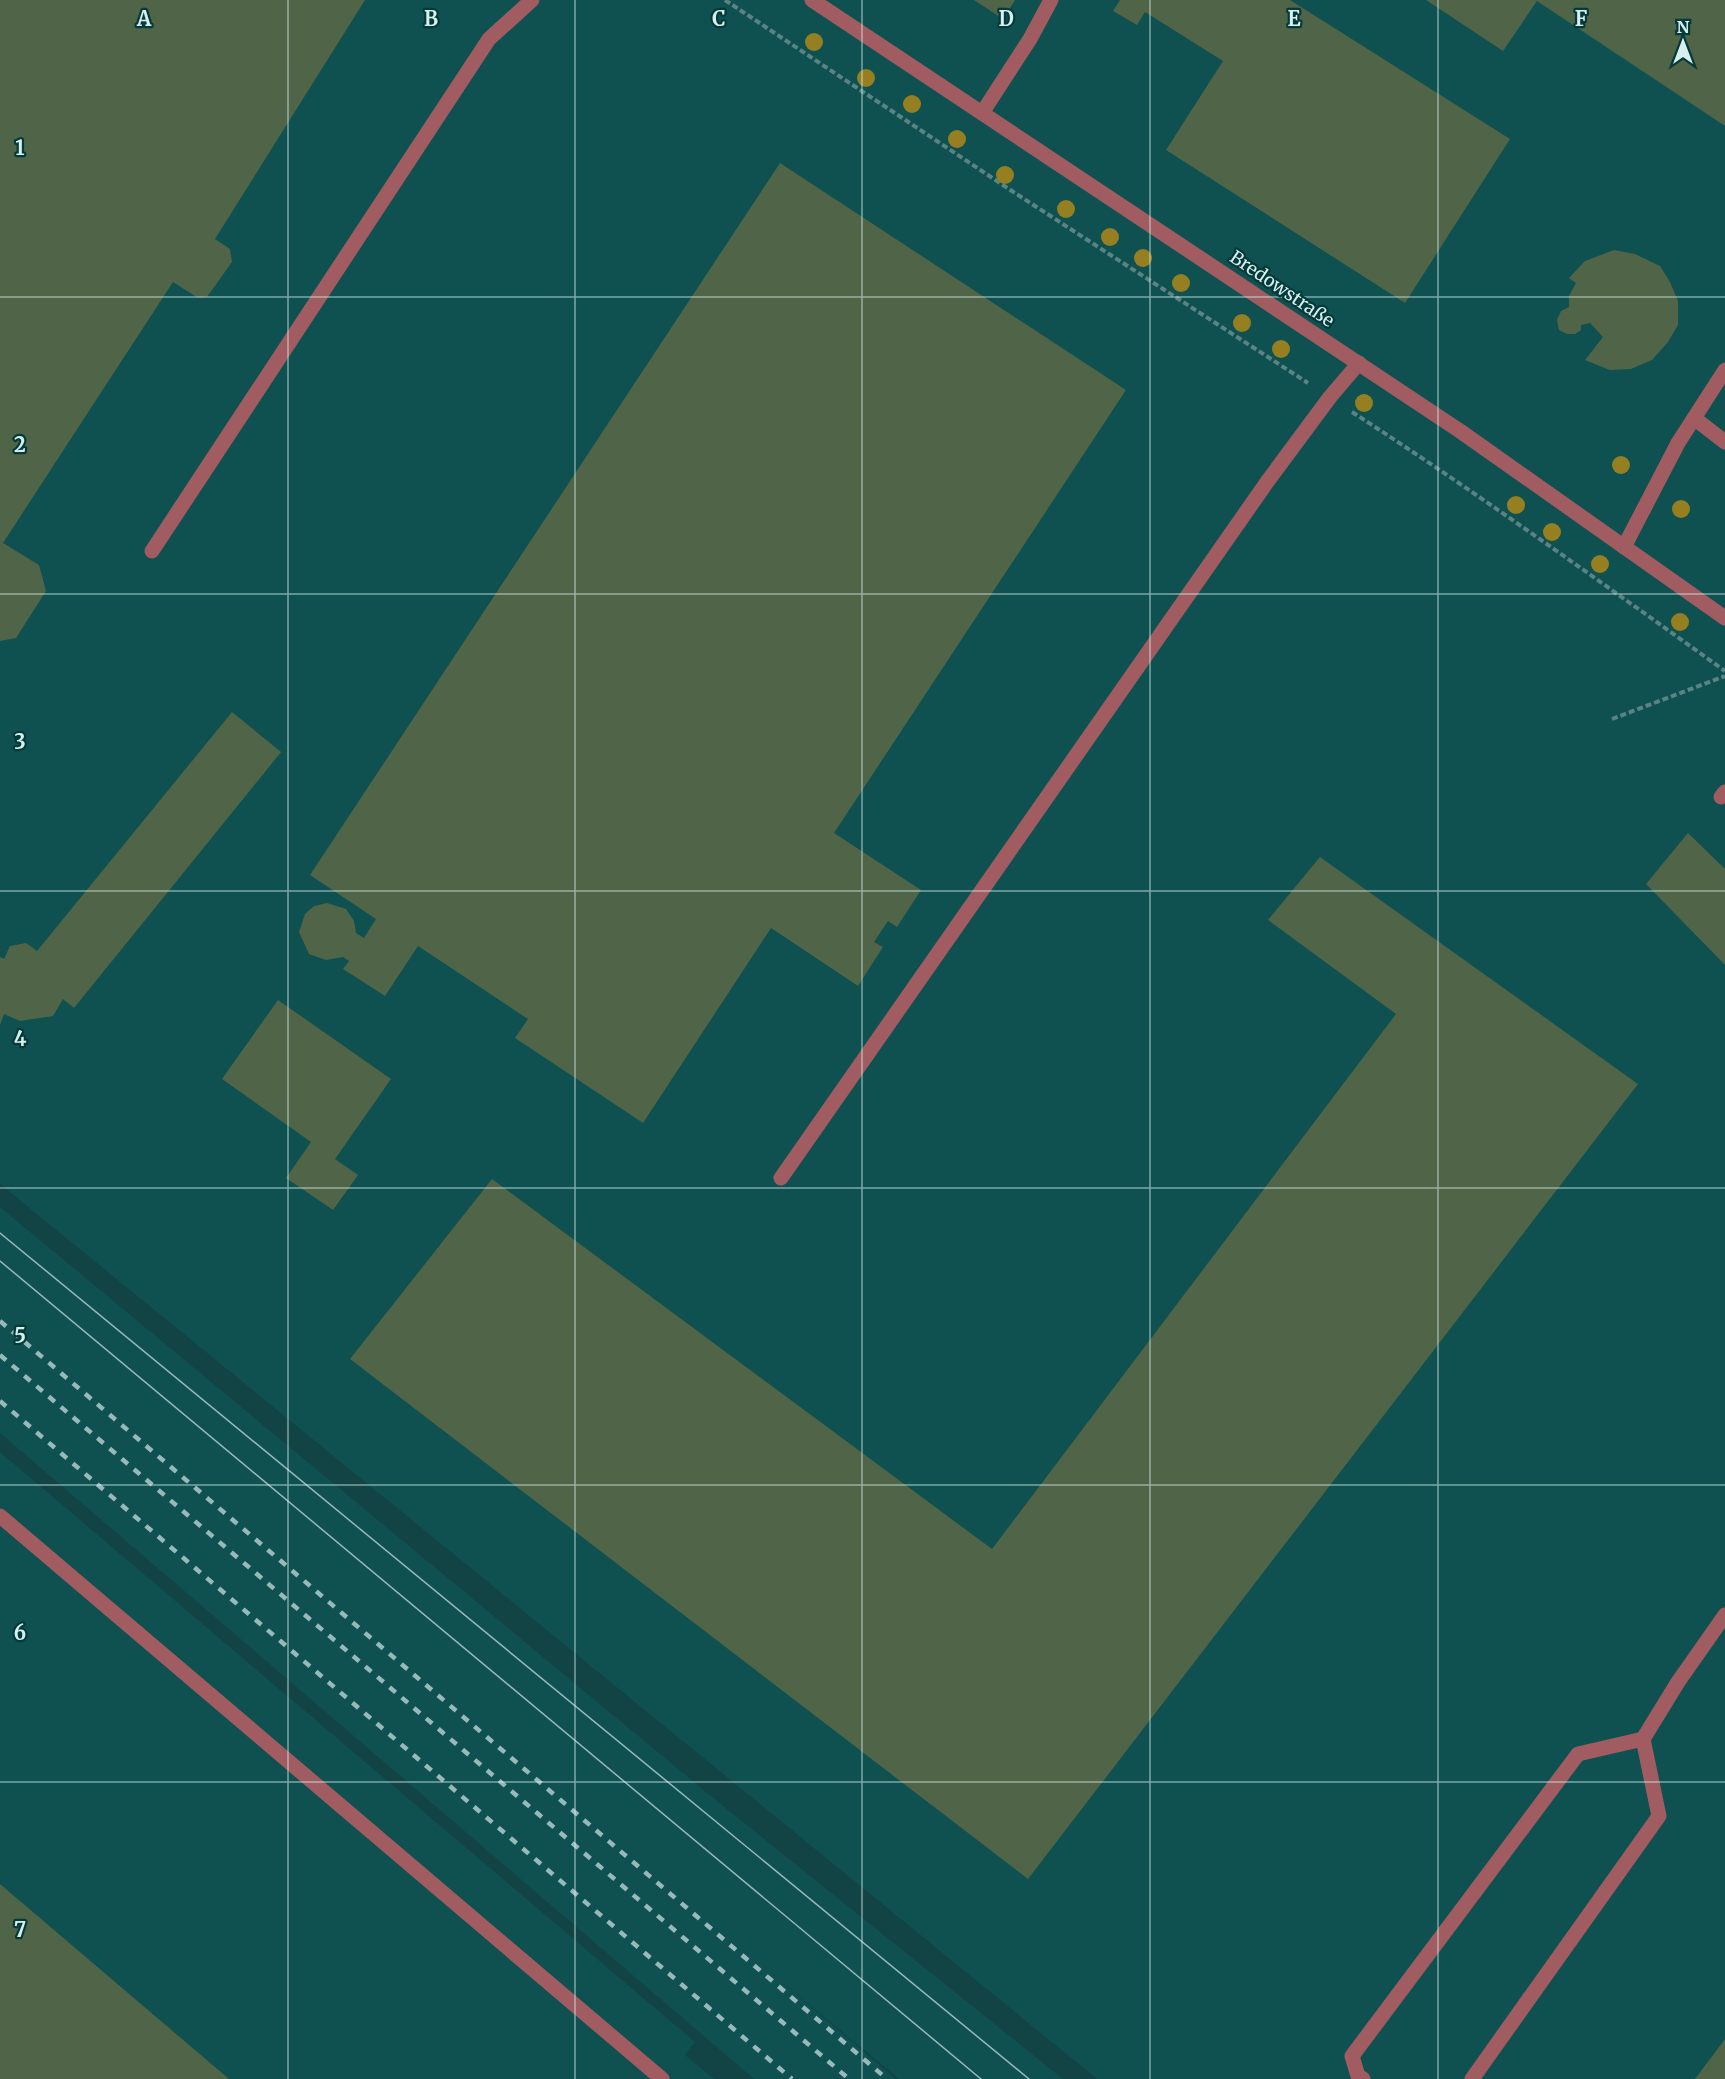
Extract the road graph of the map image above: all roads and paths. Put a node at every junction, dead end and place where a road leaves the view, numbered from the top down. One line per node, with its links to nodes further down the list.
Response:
1 (532, 0): 12 (street)
2 (725, 0): 8 (path)
3 (812, 0): 5 (street, Bredowstraße)
4 (1051, 0): 5 (street)
5 (982, 113): 6 (street, Bredowstraße)
6 (1359, 363): 8 (street); 11 (street, Bredowstraße)
7 (1725, 370): 9 (street)
8 (1330, 397): 14 (path); 16 (street)
9 (1694, 418): 10 (street); 11 (street)
10 (1725, 442)
11 (1624, 547): 13 (street, Bredowstraße)
12 (152, 551)
13 (1725, 618)
14 (1725, 674): 15 (path)
15 (1612, 719)
16 (781, 1178)
17 (0, 1516): 20 (street)
18 (1725, 1615): 19 (street)
19 (1643, 1739): 21 (street); 22 (street)
20 (662, 2079)
21 (1363, 2079)
22 (1473, 2079)

